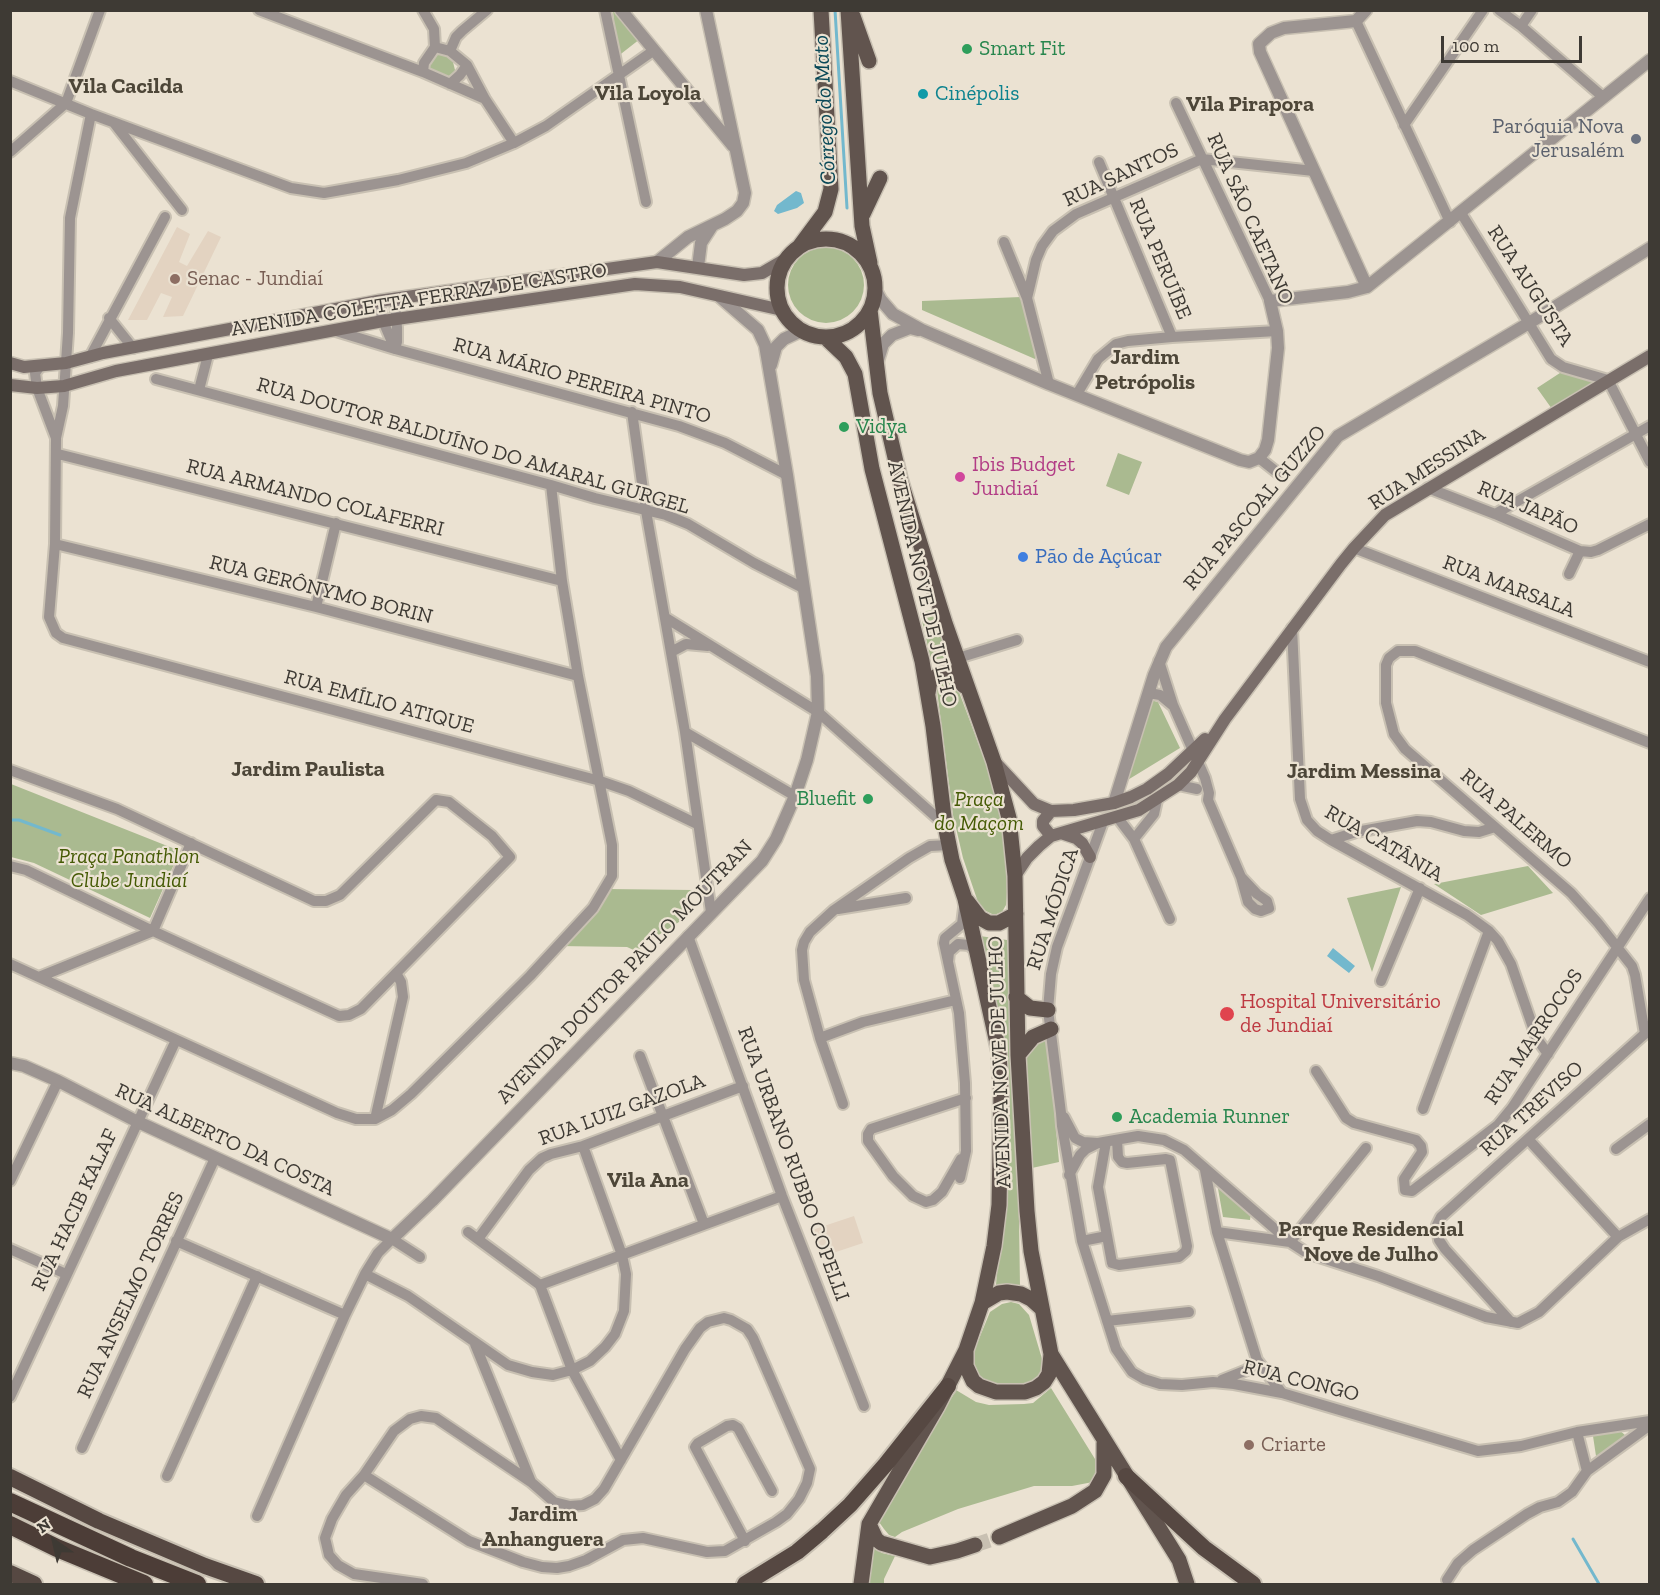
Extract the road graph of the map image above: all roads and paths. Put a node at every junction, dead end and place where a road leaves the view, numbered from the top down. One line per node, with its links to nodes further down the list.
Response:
1 (100, 10): 28 (street)
2 (259, 10): 22 (street)
3 (423, 10): 16 (street)
4 (487, 10): 17 (street)
5 (605, 10): 23 (street)
6 (621, 10): 18 (street)
7 (706, 10): 34 (street)
8 (821, 10): 50 (main road)
9 (850, 10): 20 (main road); 44 (main road)
10 (1366, 10): 14 (street)
11 (1484, 10): 32 (street)
12 (1499, 10): 15 (street)
13 (1532, 10): 15 (street)
14 (1356, 21): 32 (street); 38 (street)
15 (1521, 26): 26 (street)
16 (435, 47): 17 (street); 22 (street)
17 (450, 51): 21 (street)
18 (653, 51): 23 (street); 34 (street)
19 (1650, 60): 26 (street)
20 (869, 61)
21 (467, 65): 25 (street); 27 (street)
22 (423, 72): 25 (street)
23 (618, 76): 33 (street); 41 (street)
24 (10, 81): 28 (street)
25 (450, 84): 27 (street)
26 (1603, 97): 43 (street)
27 (485, 99): 33 (street)
28 (66, 103): 30 (street); 35 (street)
29 (1176, 103): 36 (street, RUA SÃO CAETANO)
30 (91, 114): 31 (street); 78 (street)
31 (113, 122): 33 (street); 42 (street)
32 (1404, 125): 46 (street)
33 (514, 143)
34 (734, 147): 47 (street)
35 (10, 152)
36 (1202, 159): 38 (street, RUA SANTOS); 40 (street, RUA SANTOS); 59 (street, RUA SÃO CAETANO)
37 (1099, 162): 40 (street, RUA PERUÍBE)
38 (1314, 171): 54 (street)
39 (880, 178): 44 (main road)
40 (1113, 198): 56 (street, RUA SANTOS); 71 (street, RUA PERUÍBE)
41 (646, 202)
42 (183, 210)
43 (1461, 213): 46 (street); 65 (street, RUA AUGUSTA)
44 (862, 216): 53 (main road)
45 (165, 217): 62 (street)
46 (1450, 222): 54 (street)
47 (712, 225): 51 (street); 52 (street)
48 (1004, 242): 56 (street)
49 (1650, 248): 65 (street, RUA PASCOAL GUZZO)
50 (792, 254): 52 (main road, AVENIDA COLETTA FERRAZ DE CASTRO); 53 (main road); 60 (main road)
51 (657, 262): 52 (main road, AVENIDA COLETTA FERRAZ DE CASTRO); 57 (main road, AVENIDA COLETTA FERRAZ DE CASTRO)
52 (698, 267)
53 (874, 281): 61 (main road); 66 (street)
54 (1367, 287): 59 (street)
55 (720, 297): 60 (main road, AVENIDA COLETTA FERRAZ DE CASTRO); 63 (main road, AVENIDA COLETTA FERRAZ DE CASTRO); 81 (street, AVENIDA DOUTOR PAULO MOUTRAN)
56 (1027, 297): 84 (street)
57 (395, 298): 58 (main road, AVENIDA COLETTA FERRAZ DE CASTRO); 63 (street)
58 (378, 301): 64 (street); 72 (main road, AVENIDA COLETTA FERRAZ DE CASTRO)
59 (1270, 302): 69 (street, RUA SÃO CAETANO)
60 (782, 310): 68 (main road)
61 (870, 310): 70 (main road); 79 (main road, AVENIDA NOVE DE JULHO)
62 (110, 318): 72 (street); 76 (street)
63 (397, 320): 64 (main road, AVENIDA COLETTA FERRAZ DE CASTRO); 73 (street)
64 (383, 321): 67 (main road, AVENIDA COLETTA FERRAZ DE CASTRO); 73 (street)
65 (1529, 323): 83 (street, RUA AUGUSTA); 118 (street, RUA PASCOAL GUZZO)
66 (922, 330): 79 (street); 84 (street)
67 (336, 331): 73 (street, RUA MÁRIO PEREIRA PINTO); 74 (main road, AVENIDA COLETTA FERRAZ DE CASTRO)
68 (801, 331): 70 (main road); 81 (street)
69 (1277, 331): 71 (street); 95 (street, RUA SÃO CAETANO)
70 (825, 337): 121 (main road, AVENIDA NOVE DE JULHO)
71 (1172, 337): 89 (street)
72 (134, 348): 76 (main road, AVENIDA COLETTA FERRAZ DE CASTRO)
73 (395, 349): 90 (street, RUA MÁRIO PEREIRA PINTO)
74 (208, 355): 86 (main road, AVENIDA COLETTA FERRAZ DE CASTRO); 88 (street)
75 (1650, 356): 83 (main road, RUA MESSINA)
76 (90, 357): 78 (main road, AVENIDA COLETTA FERRAZ DE CASTRO)
77 (10, 363): 80 (main road, AVENIDA COLETTA FERRAZ DE CASTRO)
78 (66, 363): 80 (main road, AVENIDA COLETTA FERRAZ DE CASTRO); 86 (street)
79 (877, 364): 117 (main road, AVENIDA NOVE DE JULHO)
80 (41, 365): 87 (street)
81 (771, 372): 98 (street, AVENIDA DOUTOR PAULO MOUTRAN)
82 (156, 379): 88 (street, RUA DOUTOR BALDUÍNO DO AMARAL GURGEL)
83 (1608, 380): 92 (street); 100 (main road, RUA MESSINA)
84 (1049, 384): 89 (street)
85 (10, 385): 87 (main road, AVENIDA COLETTA FERRAZ DE CASTRO)
86 (64, 386): 87 (main road, AVENIDA COLETTA FERRAZ DE CASTRO); 93 (street)
87 (37, 388): 93 (street)
88 (199, 390): 99 (street, RUA DOUTOR BALDUÍNO DO AMARAL GURGEL)
89 (1077, 394): 95 (street)
90 (632, 412): 98 (street, RUA MÁRIO PEREIRA PINTO); 101 (street)
91 (1650, 426): 92 (street)
92 (1635, 433): 96 (street); 102 (street)
93 (57, 438): 94 (street)
94 (58, 454): 103 (street, RUA ARMANDO COLAFERRI); 105 (street)
95 (1259, 458): 97 (street)
96 (1650, 462)
97 (1278, 473)
98 (787, 475): 110 (street, AVENIDA DOUTOR PAULO MOUTRAN)
99 (551, 485): 101 (street, RUA DOUTOR BALDUÍNO DO AMARAL GURGEL); 109 (street)
100 (1428, 488): 102 (street, RUA JAPÃO); 106 (main road, RUA MESSINA)
101 (646, 511): 110 (street, RUA DOUTOR BALDUÍNO DO AMARAL GURGEL); 112 (street)
102 (1495, 514): 107 (street, RUA JAPÃO)
103 (336, 523): 109 (street, RUA ARMANDO COLAFERRI); 111 (street)
104 (1650, 524): 107 (street)
105 (54, 544): 111 (street, RUA GERÔNYMO BORIN); 132 (street, RUA EMÍLIO ATIQUE)
106 (1354, 548): 113 (main road, RUA MESSINA); 119 (street, RUA MARSALA)
107 (1580, 551): 108 (street)
108 (1569, 574)
109 (562, 581): 120 (street)
110 (803, 588): 125 (street, AVENIDA DOUTOR PAULO MOUTRAN)
111 (316, 607): 120 (street, RUA GERÔNYMO BORIN)
112 (666, 618): 115 (street); 116 (street)
113 (1292, 628): 128 (main road, RUA MESSINA); 147 (street, RUA CATÂNIA)
114 (1017, 640): 117 (street)
115 (715, 647): 116 (street); 125 (street)
116 (671, 652): 126 (street)
117 (958, 658): 122 (main road, AVENIDA NOVE DE JULHO)
118 (1160, 661): 123 (street, RUA PASCOAL GUZZO); 124 (street)
119 (1650, 662)
120 (578, 676): 132 (street)
121 (928, 693): 122 (main road); 143 (main road, AVENIDA NOVE DE JULHO)
122 (969, 693): 129 (main road, AVENIDA NOVE DE JULHO)
123 (1149, 693): 124 (street); 138 (street, RUA PASCOAL GUZZO)
124 (1173, 705): 128 (street)
125 (818, 712): 135 (street, AVENIDA DOUTOR PAULO MOUTRAN); 143 (street)
126 (685, 732): 135 (street); 142 (street)
127 (1650, 743): 144 (street, RUA PALERMO)
128 (1196, 755): 131 (street); 133 (main road, RUA MESSINA); 138 (main road, RUA MESSINA)
129 (994, 762): 139 (main road); 152 (main road, AVENIDA NOVE DE JULHO)
130 (10, 770): 148 (street)
131 (1205, 778): 134 (street); 137 (street)
132 (600, 781): 142 (street, RUA EMÍLIO ATIQUE); 191 (street)
133 (1178, 785): 134 (street); 136 (main road, RUA MESSINA)
134 (1197, 789): 137 (street)
135 (795, 796): 159 (street, AVENIDA DOUTOR PAULO MOUTRAN)
136 (1156, 800): 140 (main road, RUA MESSINA); 146 (street)
137 (1208, 800): 153 (street)
138 (1113, 802): 139 (main road, RUA MESSINA)
139 (1051, 811): 145 (main road)
140 (1118, 818): 141 (main road, RUA MESSINA); 146 (street)
141 (1103, 822): 145 (main road, RUA MESSINA); 150 (street, RUA MÓDICA)
142 (698, 824): 159 (street)
143 (945, 825): 149 (main road, AVENIDA NOVE DE JULHO)
144 (1495, 827): 147 (street); 165 (street, RUA PALERMO)
145 (1055, 835): 150 (main road); 152 (main road, RUA MESSINA)
146 (1134, 839): 161 (street)
147 (1331, 840): 154 (street, RUA CATÂNIA)
148 (192, 843): 162 (street); 169 (street)
149 (949, 845): 157 (main road, AVENIDA NOVE DE JULHO); 158 (street)
150 (1090, 857): 174 (street, RUA MÓDICA)
151 (10, 866): 162 (street)
152 (1015, 876): 160 (main road, AVENIDA NOVE DE JULHO)
153 (1241, 877)
154 (1420, 888): 163 (street, RUA CATÂNIA); 171 (street)
155 (906, 898): 158 (street)
156 (1650, 898): 165 (street, RUA MARROCOS)
157 (965, 899): 160 (main road); 166 (main road, AVENIDA NOVE DE JULHO); 168 (street)
158 (834, 910): 177 (street)
159 (711, 912): 164 (street, AVENIDA DOUTOR PAULO MOUTRAN)
160 (1016, 914): 172 (main road, AVENIDA NOVE DE JULHO)
161 (1170, 919)
162 (153, 931): 169 (street); 170 (street)
163 (1489, 932): 179 (street, RUA CATÂNIA); 188 (street)
164 (688, 936): 185 (street, RUA URBANO RUBBO COPELLI); 212 (street, AVENIDA DOUTOR PAULO MOUTRAN)
165 (1617, 946): 176 (street, RUA PALERMO); 179 (street, RUA MARROCOS)
166 (978, 954): 168 (street); 224 (main road, AVENIDA NOVE DE JULHO)
167 (10, 964): 170 (street)
168 (948, 966): 173 (street)
169 (396, 973): 191 (street)
170 (39, 977): 178 (street)
171 (1381, 981)
172 (1016, 997): 174 (main road); 180 (main road, AVENIDA NOVE DE JULHO)
173 (956, 1000): 177 (street); 186 (street)
174 (1048, 1010): 175 (street, RUA CONGO)
175 (1051, 1029): 180 (main road); 189 (street, RUA CONGO)
176 (1647, 1031): 194 (street, RUA TREVISO)
177 (820, 1038): 187 (street)
178 (176, 1040): 191 (street); 192 (street, RUA HACIB KALAF)
179 (1548, 1054): 183 (street, RUA MARROCOS)
180 (1018, 1055): 225 (main road, AVENIDA NOVE DE JULHO)
181 (640, 1056): 190 (street)
182 (10, 1063): 184 (street, RUA ALBERTO DA COSTA)
183 (1316, 1071)
184 (58, 1081): 192 (street, RUA ALBERTO DA COSTA); 204 (street)
185 (743, 1086): 190 (street, RUA LUIZ GAZOLA); 205 (street, RUA URBANO RUBBO COPELLI)
186 (966, 1098): 199 (street); 199 (street)
187 (843, 1104)
188 (1423, 1109)
189 (1062, 1113): 195 (street); 202 (street, RUA CONGO)
190 (662, 1116): 196 (street, RUA LUIZ GAZOLA); 207 (street)
191 (375, 1119)
192 (138, 1122): 200 (street, RUA ALBERTO DA COSTA); 220 (street, RUA HACIB KALAF)
193 (1650, 1124): 198 (street)
194 (1528, 1139): 211 (street); 229 (street, RUA TREVISO)
195 (1107, 1142): 201 (street); 202 (street); 210 (street); 210 (street)
196 (583, 1146): 213 (street, RUA LUIZ GAZOLA); 218 (street)
197 (1366, 1149): 216 (street)
198 (1616, 1149)
199 (966, 1152): 203 (street)
200 (216, 1158): 212 (street, RUA ALBERTO DA COSTA); 214 (street, RUA ANSELMO TORRES)
201 (1205, 1170): 209 (street); 216 (street)
202 (1069, 1175): 215 (street, RUA CONGO)
203 (960, 1178)
204 (10, 1181)
205 (782, 1196): 207 (street); 239 (street, RUA URBANO RUBBO COPELLI)
206 (1650, 1219): 211 (street)
207 (704, 1224): 218 (street)
208 (468, 1232): 213 (street)
209 (1217, 1233): 216 (street); 233 (street)
210 (1107, 1236): 215 (street)
211 (1618, 1237): 229 (street)
212 (392, 1239): 219 (street, RUA ALBERTO DA COSTA); 221 (street)
213 (478, 1239): 223 (street)
214 (176, 1241): 222 (street); 243 (street, RUA ANSELMO TORRES)
215 (1082, 1241): 228 (street, RUA CONGO)
216 (1290, 1242): 229 (street)
217 (10, 1249): 220 (street)
218 (622, 1255): 223 (street); 234 (street)
219 (420, 1257)
220 (66, 1274): 238 (street, RUA HACIB KALAF)
221 (365, 1274): 227 (street); 230 (street)
222 (257, 1276): 227 (street); 247 (street)
223 (540, 1285): 234 (street)
224 (982, 1303): 225 (main road); 231 (main road, AVENIDA NOVE DE JULHO)
225 (1041, 1308): 232 (main road, AVENIDA NOVE DE JULHO)
226 (1188, 1312): 228 (street)
227 (345, 1314): 253 (street)
228 (1107, 1321): 235 (street, RUA CONGO)
229 (1512, 1322)
230 (475, 1344): 234 (street); 250 (street)
231 (966, 1350): 232 (main road); 236 (main road, AVENIDA NOVE DE JULHO)
232 (1051, 1354): 242 (main road, AVENIDA NOVE DE JULHO)
233 (1257, 1360): 235 (street); 237 (street)
234 (572, 1370): 244 (street)
235 (1213, 1383): 237 (street, RUA CONGO)
236 (948, 1386): 254 (main road, AVENIDA NOVE DE JULHO); 266 (highway)
237 (1282, 1393): 241 (street, RUA CONGO)
238 (10, 1397)
239 (864, 1406)
240 (1650, 1423): 241 (street, RUA CONGO); 245 (street)
241 (1578, 1432): 245 (street)
242 (1104, 1440): 248 (main road, AVENIDA NOVE DE JULHO); 256 (main road)
243 (82, 1448)
244 (621, 1460): 250 (street); 257 (street)
245 (1587, 1471): 260 (street)
246 (364, 1475): 250 (street); 257 (street); 265 (street)
247 (166, 1476)
248 (1126, 1476): 268 (main road, AVENIDA NOVE DE JULHO); 269 (highway)
249 (10, 1477): 264 (highway)
250 (531, 1482)
251 (772, 1491): 257 (street)
252 (10, 1502): 263 (highway)
253 (256, 1516)
254 (869, 1524): 258 (main road); 267 (main road)
255 (10, 1525): 262 (highway)
256 (999, 1537)
257 (745, 1541)
258 (975, 1545)
259 (10, 1573): 261 (highway)
260 (1447, 1580)
261 (34, 1584)
262 (144, 1584)
263 (196, 1584)
264 (256, 1584)
265 (423, 1584)
266 (745, 1584)
267 (861, 1584)
268 (1187, 1584)
269 (1253, 1584)

